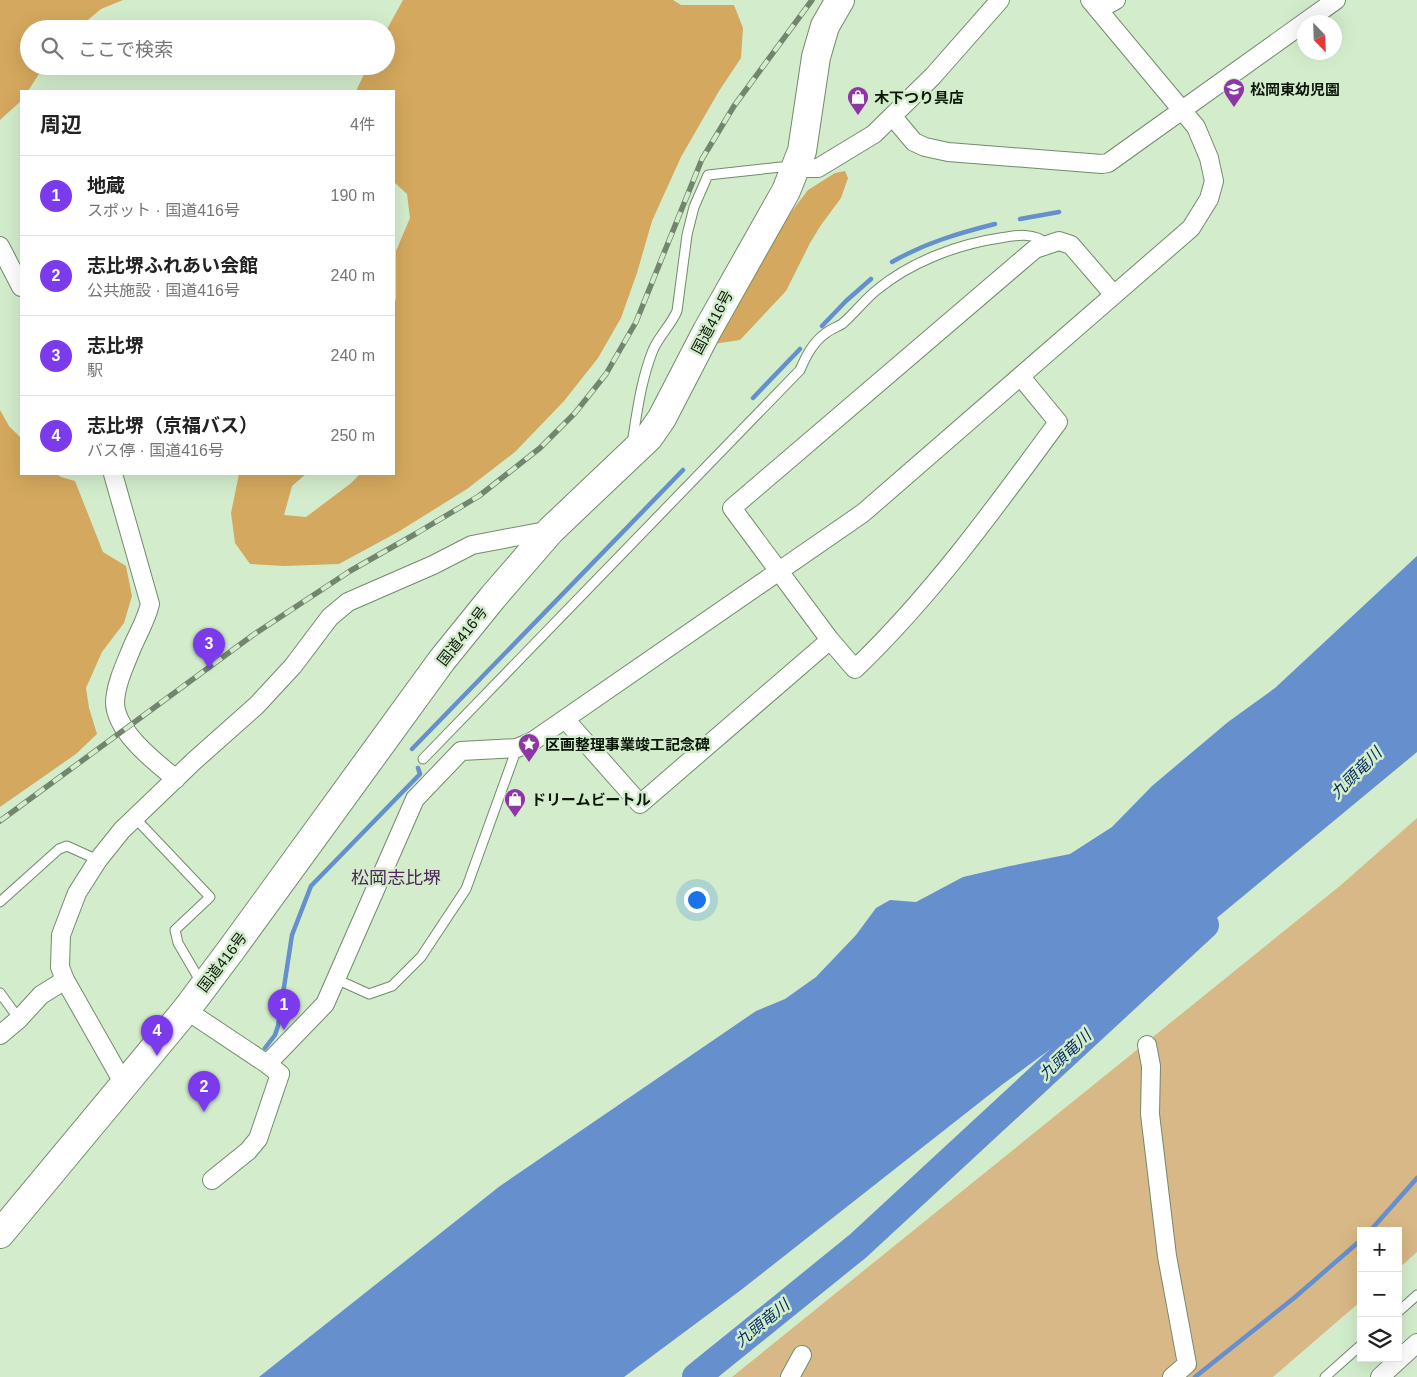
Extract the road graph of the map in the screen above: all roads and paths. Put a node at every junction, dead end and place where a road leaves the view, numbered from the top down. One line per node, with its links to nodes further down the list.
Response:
1 (840, 0): 8 (highway, 国道416号)
2 (1000, 0): 7 (street)
3 (1116, 0): 5 (street)
4 (1336, 0): 6 (street)
5 (1094, 5): 6 (street)
6 (1182, 109): 7 (street); 12 (street)
7 (893, 117): 8 (street)
8 (796, 168): 14 (highway, 国道416号); 14 (lane)
9 (1047, 244): 12 (street); 17 (street); 21 (lane)
10 (0, 246): 11 (street)
11 (20, 284)
12 (1114, 295): 13 (street)
13 (1021, 376): 17 (street); 18 (street)
14 (630, 454): 16 (highway, 国道416号)
15 (112, 475): 22 (street)
16 (551, 530): 22 (street); 28 (highway, 国道416号)
17 (779, 571): 18 (street); 19 (street)
18 (830, 640): 19 (street)
19 (564, 719): 20 (street)
20 (517, 748): 26 (street); 26 (lane)
21 (423, 759)
22 (176, 779): 23 (street)
23 (135, 818): 24 (street); 28 (lane)
24 (98, 860): 25 (lane); 27 (street)
25 (0, 902)
26 (336, 979): 34 (street)
27 (65, 980): 31 (street); 35 (street)
28 (204, 986): 30 (highway, 国道416号)
29 (0, 993): 31 (lane)
30 (186, 1010): 34 (street); 35 (highway, 国道416号)
31 (19, 1019): 32 (street)
32 (0, 1035)
33 (1147, 1045): 44 (street)
34 (267, 1064): 36 (street)
35 (124, 1084): 37 (highway, 国道416号)
36 (212, 1180)
37 (0, 1234)
38 (1417, 1295): 39 (lane)
39 (1402, 1308)
40 (1417, 1342): 46 (street)
41 (1357, 1348): 45 (lane)
42 (802, 1355): 43 (street)
43 (790, 1377)
44 (1172, 1377)
45 (1324, 1377)
46 (1380, 1377)

